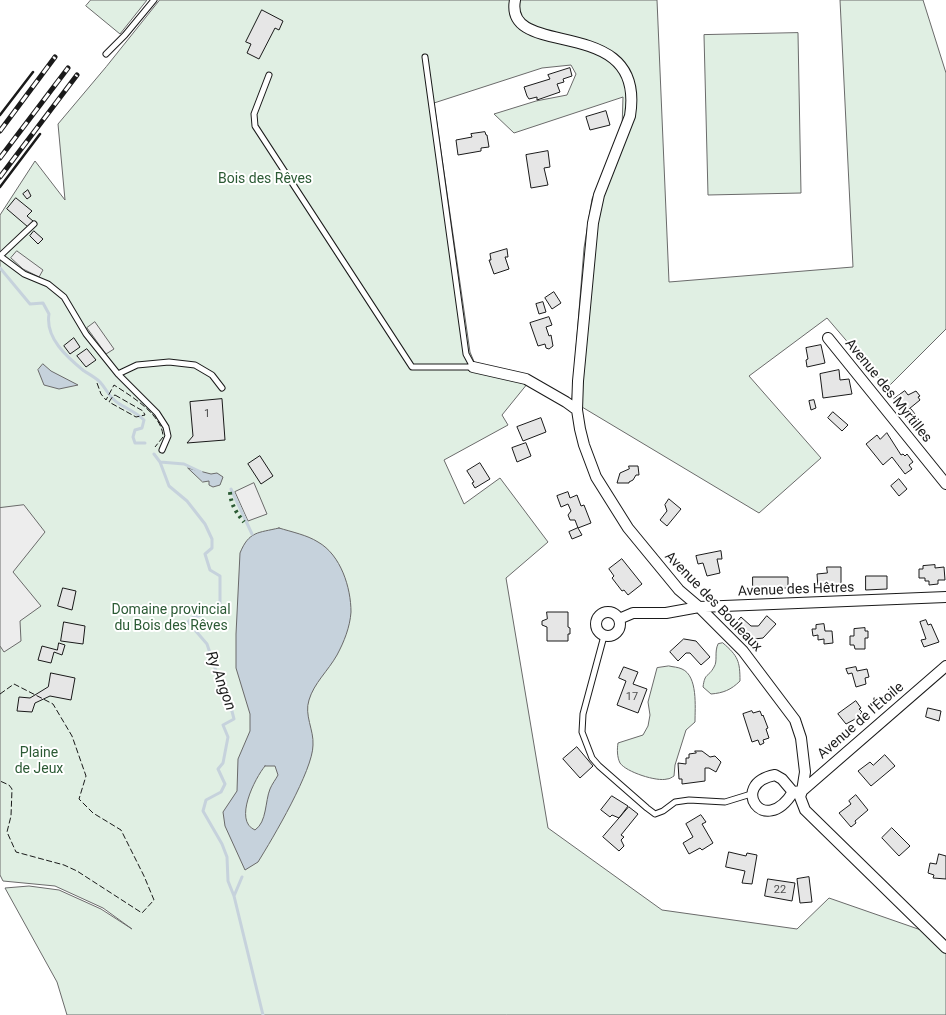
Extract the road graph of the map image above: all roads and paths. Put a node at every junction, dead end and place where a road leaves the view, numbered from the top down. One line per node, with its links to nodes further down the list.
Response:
1 (154, 0): 3 (lane)
2 (514, 0): 12 (street, Avenue des Bouleaux)
3 (106, 54)
4 (425, 57): 9 (lane)
5 (269, 75): 9 (lane)
6 (34, 224): 7 (lane)
7 (0, 256): 10 (lane)
8 (828, 338): 14 (street, Avenue des Myrtilles)
9 (473, 368): 12 (street)
10 (118, 374): 11 (lane); 13 (lane)
11 (222, 388)
12 (577, 410): 16 (street, Avenue des Bouleaux)
13 (162, 450)
14 (946, 484)
15 (946, 597): 16 (street, Avenue des Hêtres)
16 (699, 608): 17 (street, Avenue des Hêtres); 20 (street, Avenue des Bouleaux)
17 (619, 618): 18 (street); 18 (street, Avenue des Hêtres)
18 (604, 636): 21 (lane)
19 (946, 666): 20 (street, Avenue de l'Étoile)
20 (798, 791): 21 (street); 21 (street, Avenue de l'Étoile); 22 (street, Avenue des Bouleaux)
21 (751, 794)
22 (946, 948)

